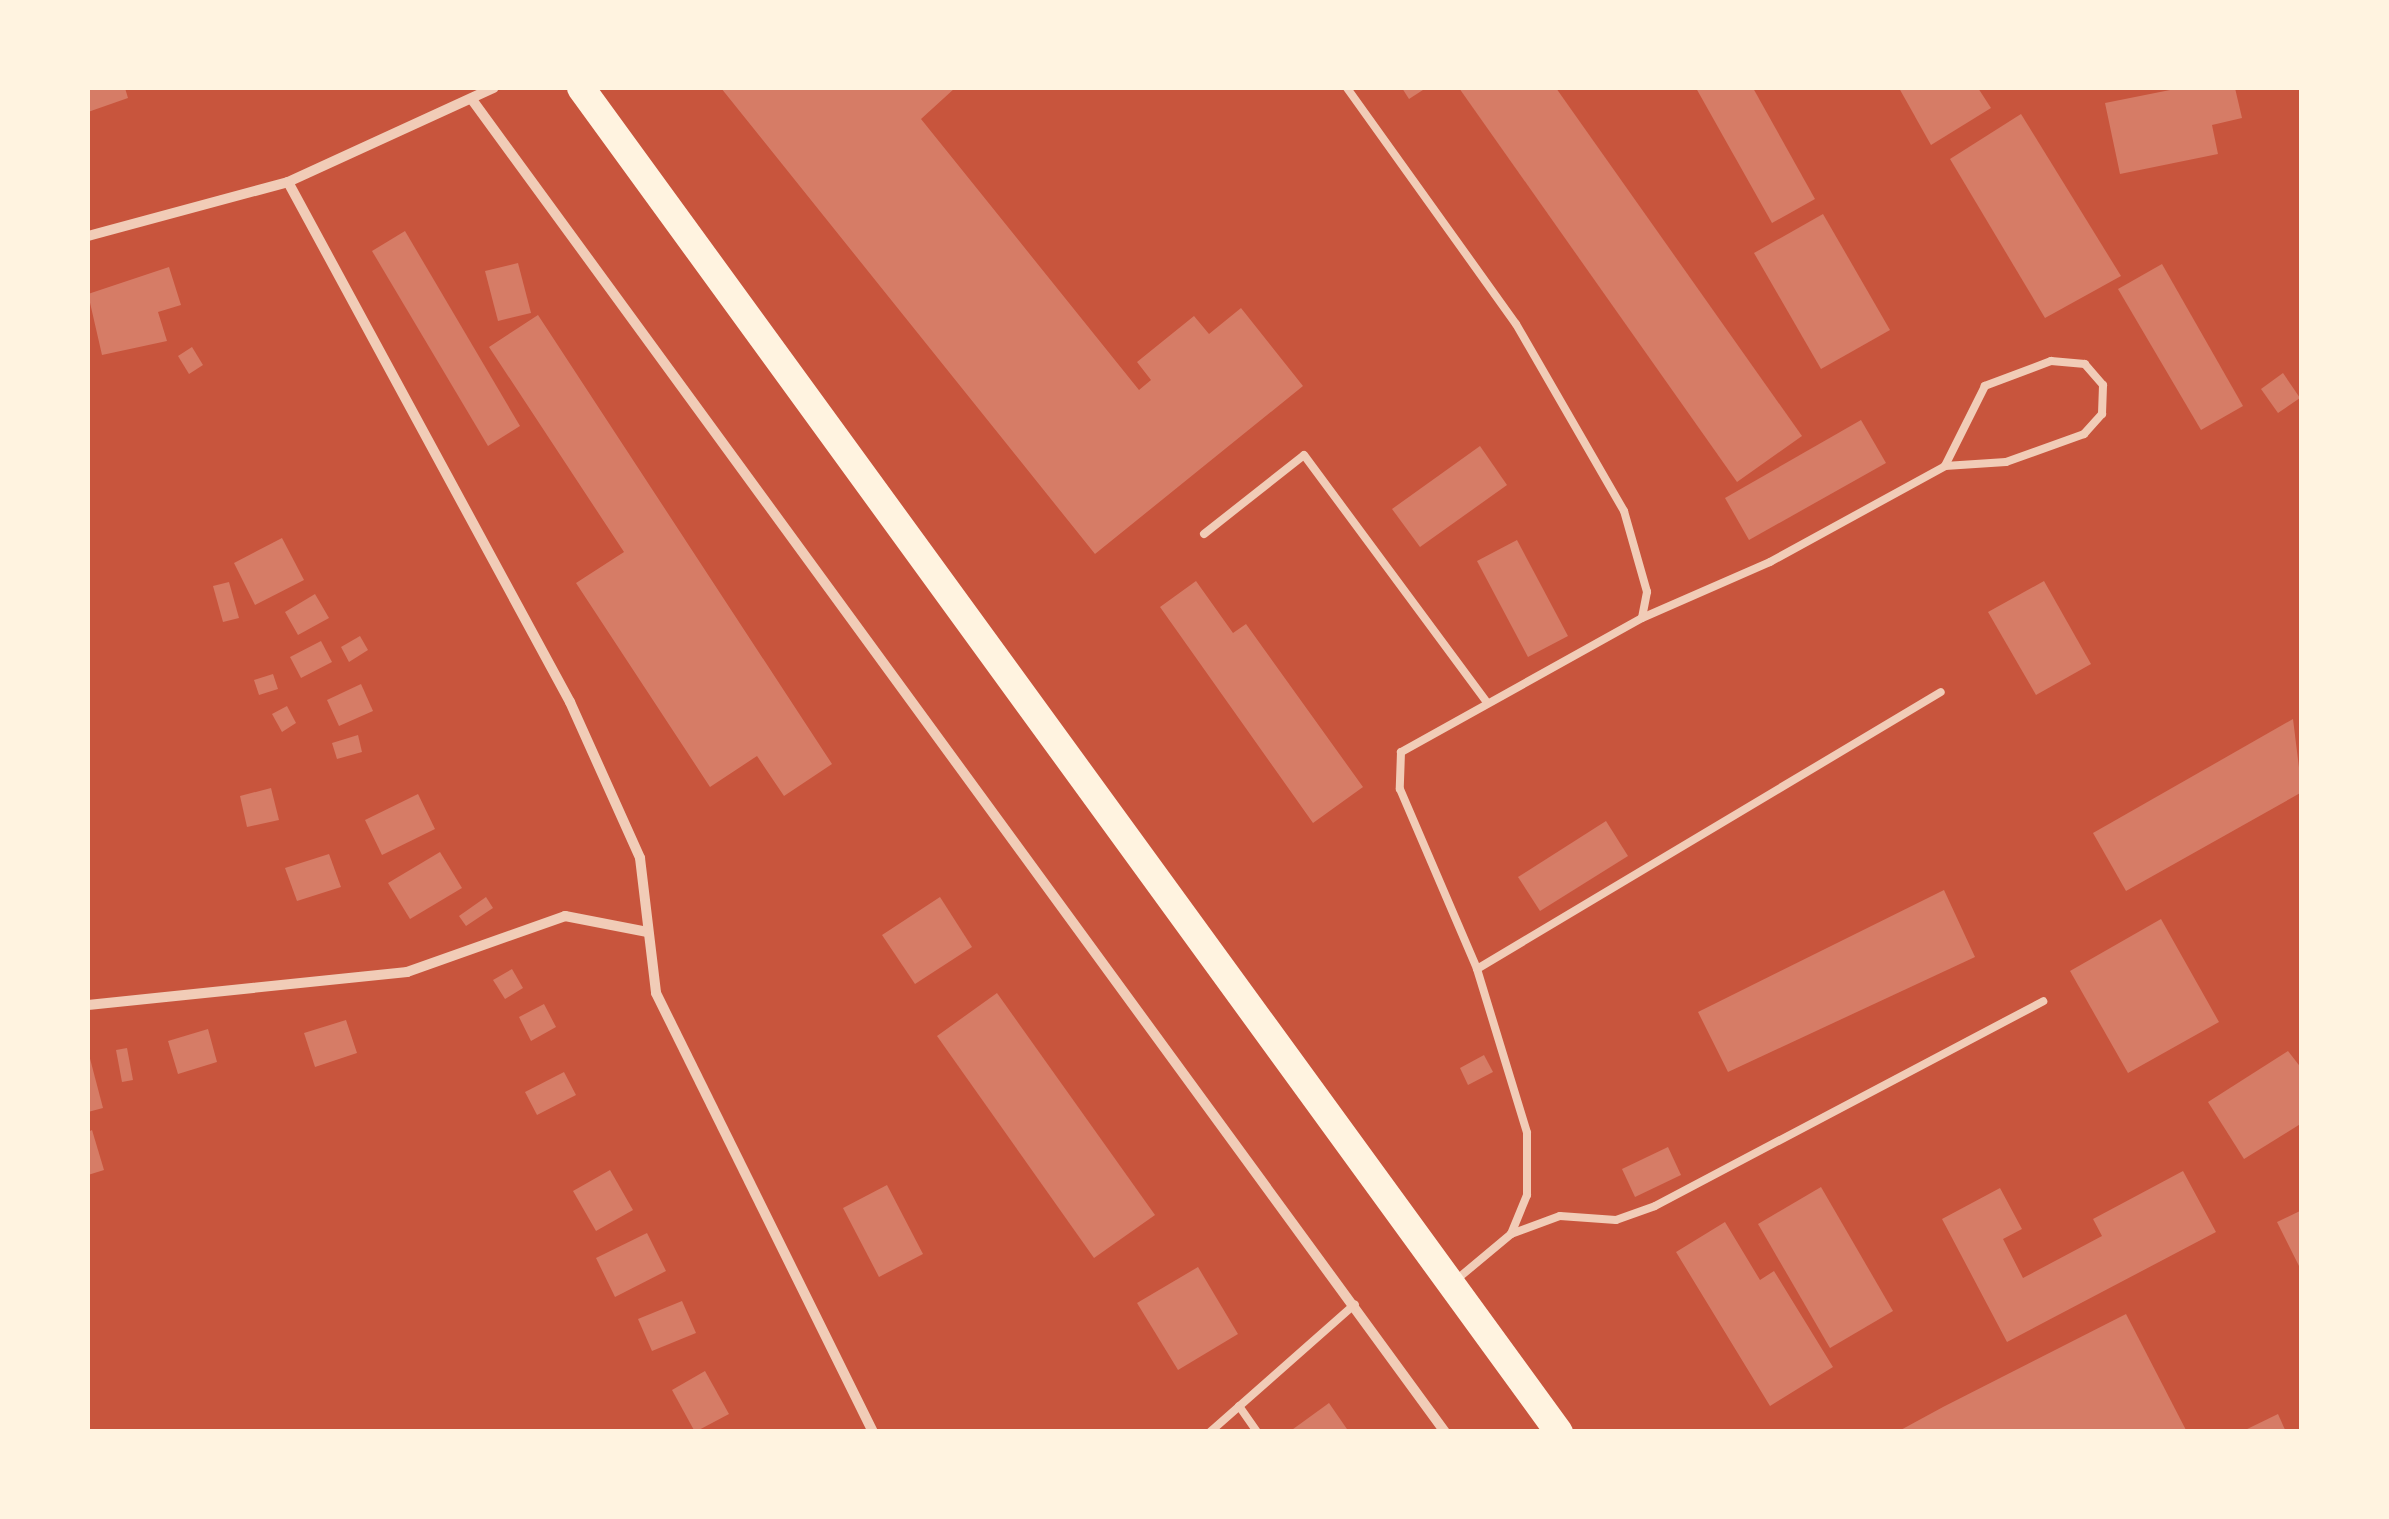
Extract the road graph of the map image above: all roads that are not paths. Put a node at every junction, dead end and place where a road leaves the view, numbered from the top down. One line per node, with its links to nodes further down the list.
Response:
1 (493, 88): 4 (street)
2 (581, 88): 17 (highway)
3 (1347, 88): 9 (lane)
4 (474, 101): 5 (street); 18 (street)
5 (288, 182): 6 (street); 12 (street)
6 (88, 236)
7 (1945, 466): 7 (lane); 9 (lane)
8 (1204, 534): 11 (lane)
9 (1642, 618): 11 (lane)
10 (1942, 692): 13 (lane)
11 (1487, 702): 13 (lane)
12 (647, 932): 15 (street); 20 (street)
13 (1477, 970): 16 (lane)
14 (2043, 1001): 16 (lane)
15 (88, 1005)
16 (1511, 1234): 17 (lane)
17 (1452, 1283): 24 (highway)
18 (1355, 1304): 19 (lane); 23 (street)
19 (1239, 1406): 21 (lane); 22 (lane)
20 (873, 1432)
21 (1210, 1432)
22 (1257, 1432)
23 (1444, 1432)
24 (1559, 1432)

